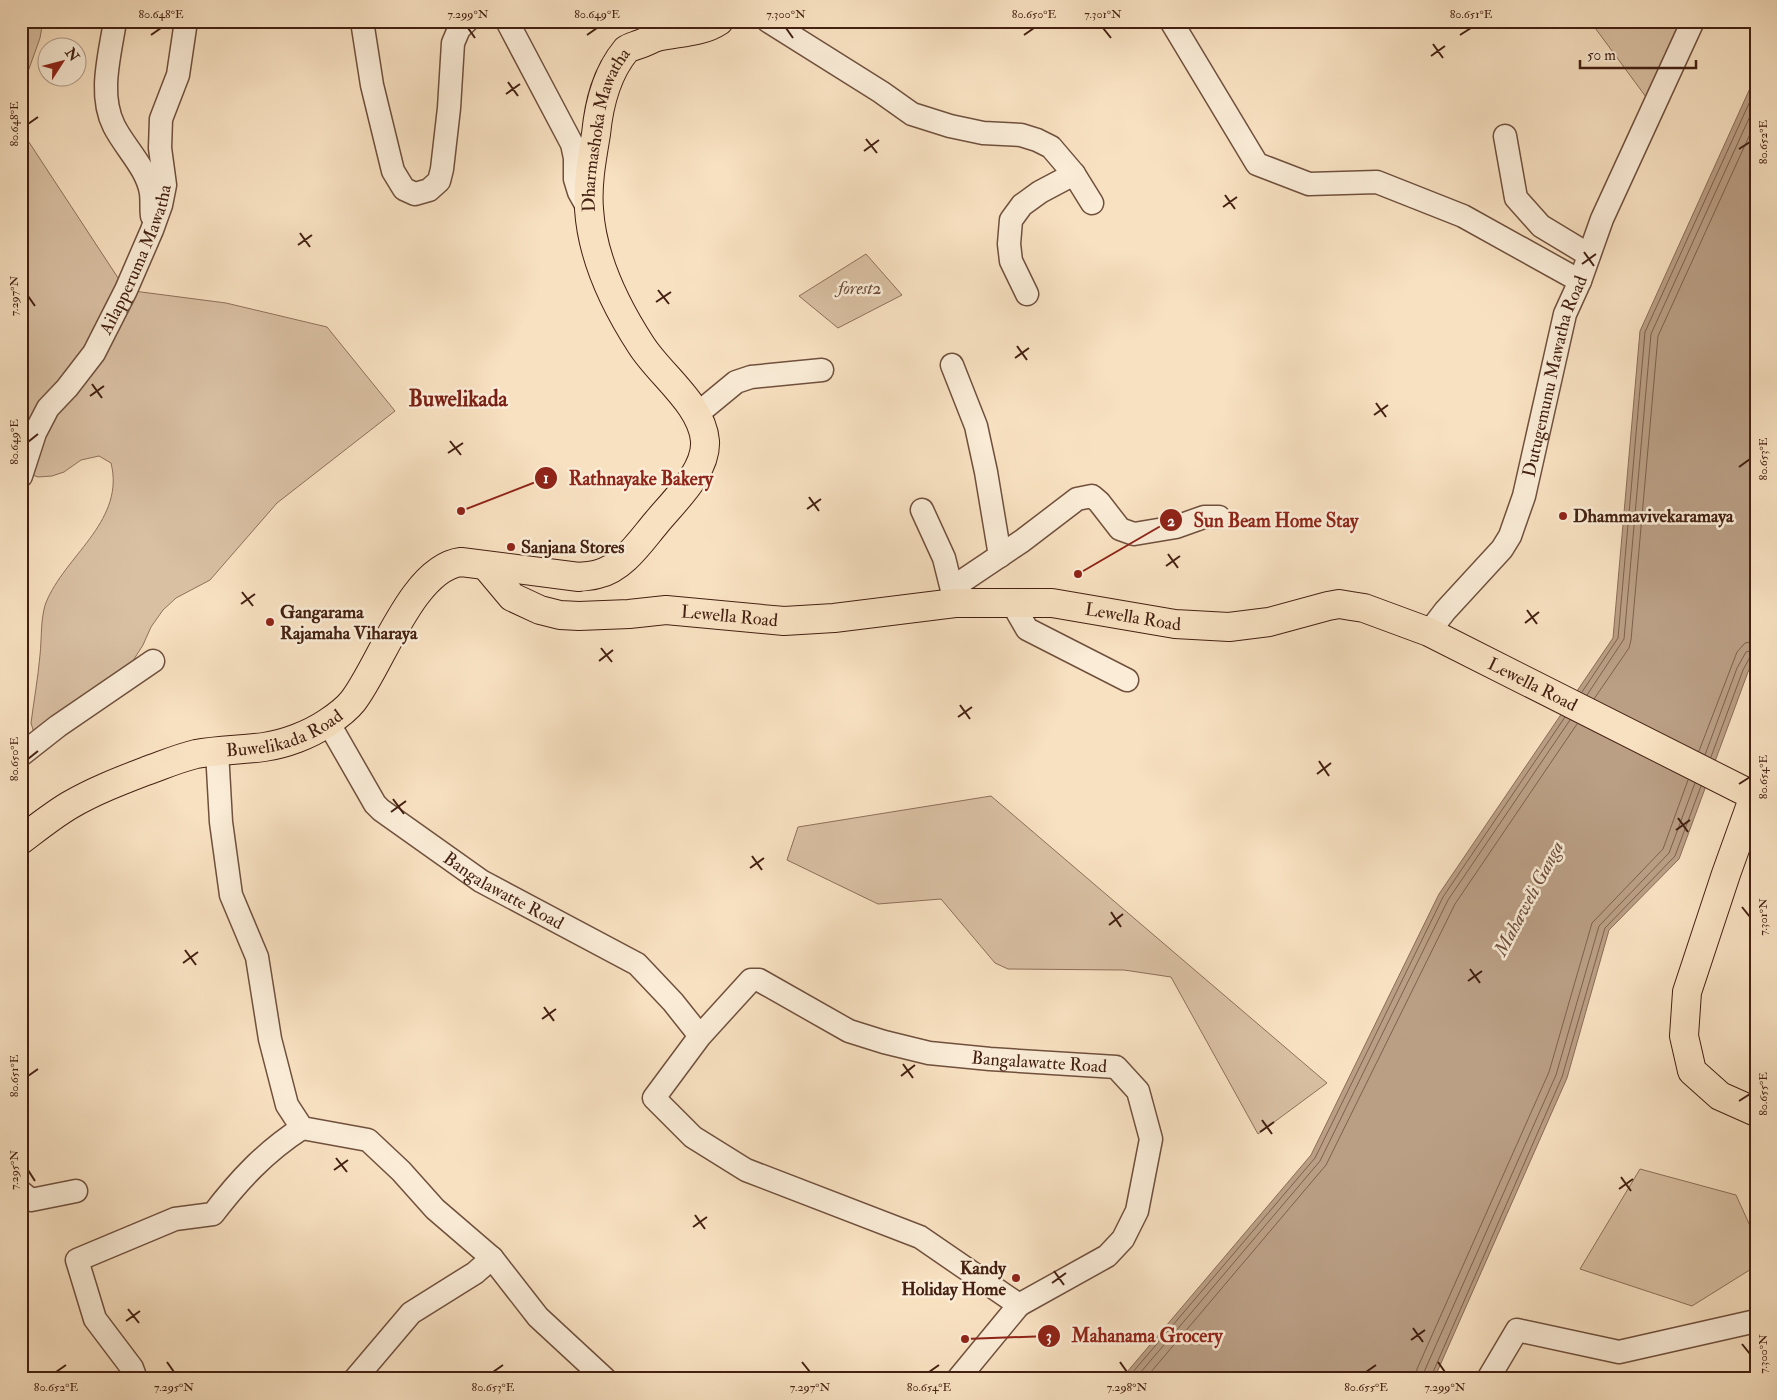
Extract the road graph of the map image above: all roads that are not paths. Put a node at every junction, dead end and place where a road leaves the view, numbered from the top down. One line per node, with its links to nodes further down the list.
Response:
1 (115, 21): 14 (street)
2 (186, 21): 14 (street, Ailapperuma Mawatha)
3 (362, 21): 4 (street)
4 (467, 21)
5 (508, 21): 13 (street)
6 (719, 21): 13 (main road, Dharmashoka Mawatha)
7 (768, 21): 11 (street)
8 (1171, 21): 16 (street)
9 (1693, 21): 15 (street, Dutugemunu Mawatha Road)
10 (1505, 136): 15 (street)
11 (1074, 174): 12 (street); 17 (street)
12 (1092, 203)
13 (589, 209): 20 (main road, Dharmashoka Mawatha)
14 (152, 230): 21 (street, Ailapperuma Mawatha)
15 (1589, 255): 16 (street, Dutugemunu Mawatha Road)
16 (1580, 281): 28 (street, Dutugemunu Mawatha Road)
17 (1026, 294)
18 (952, 365): 24 (street)
19 (822, 370): 20 (street)
20 (696, 415): 25 (main road, Dharmashoka Mawatha)
21 (21, 476)
22 (922, 510): 26 (street)
23 (1220, 517): 24 (street)
24 (1000, 556): 26 (street)
25 (486, 566): 26 (main road, Lewella Road); 31 (main road, Buwelikada Road)
26 (954, 596): 27 (main road, Lewella Road)
27 (1012, 603): 28 (main road, Lewella Road); 30 (street)
28 (1429, 632): 34 (main road, Lewella Road)
29 (153, 661): 33 (street)
30 (1128, 680)
31 (328, 722): 32 (main road, Buwelikada Road); 36 (street, Bangalawatte Road)
32 (217, 751): 35 (main road, Buwelikada Road); 38 (street)
33 (21, 755)
34 (1748, 792): 37 (main road)
35 (21, 840)
36 (700, 1036): 42 (street, Bangalawatte Road); 42 (street, Bangalawatte Road)
37 (1756, 1112)
38 (302, 1128): 41 (street); 44 (street)
39 (76, 1191): 40 (street)
40 (21, 1192)
41 (492, 1258): 45 (street); 46 (street)
42 (1019, 1305): 47 (street)
43 (1756, 1321): 48 (street)
44 (136, 1379)
45 (355, 1379)
46 (605, 1379)
47 (958, 1379)
48 (1488, 1379)

